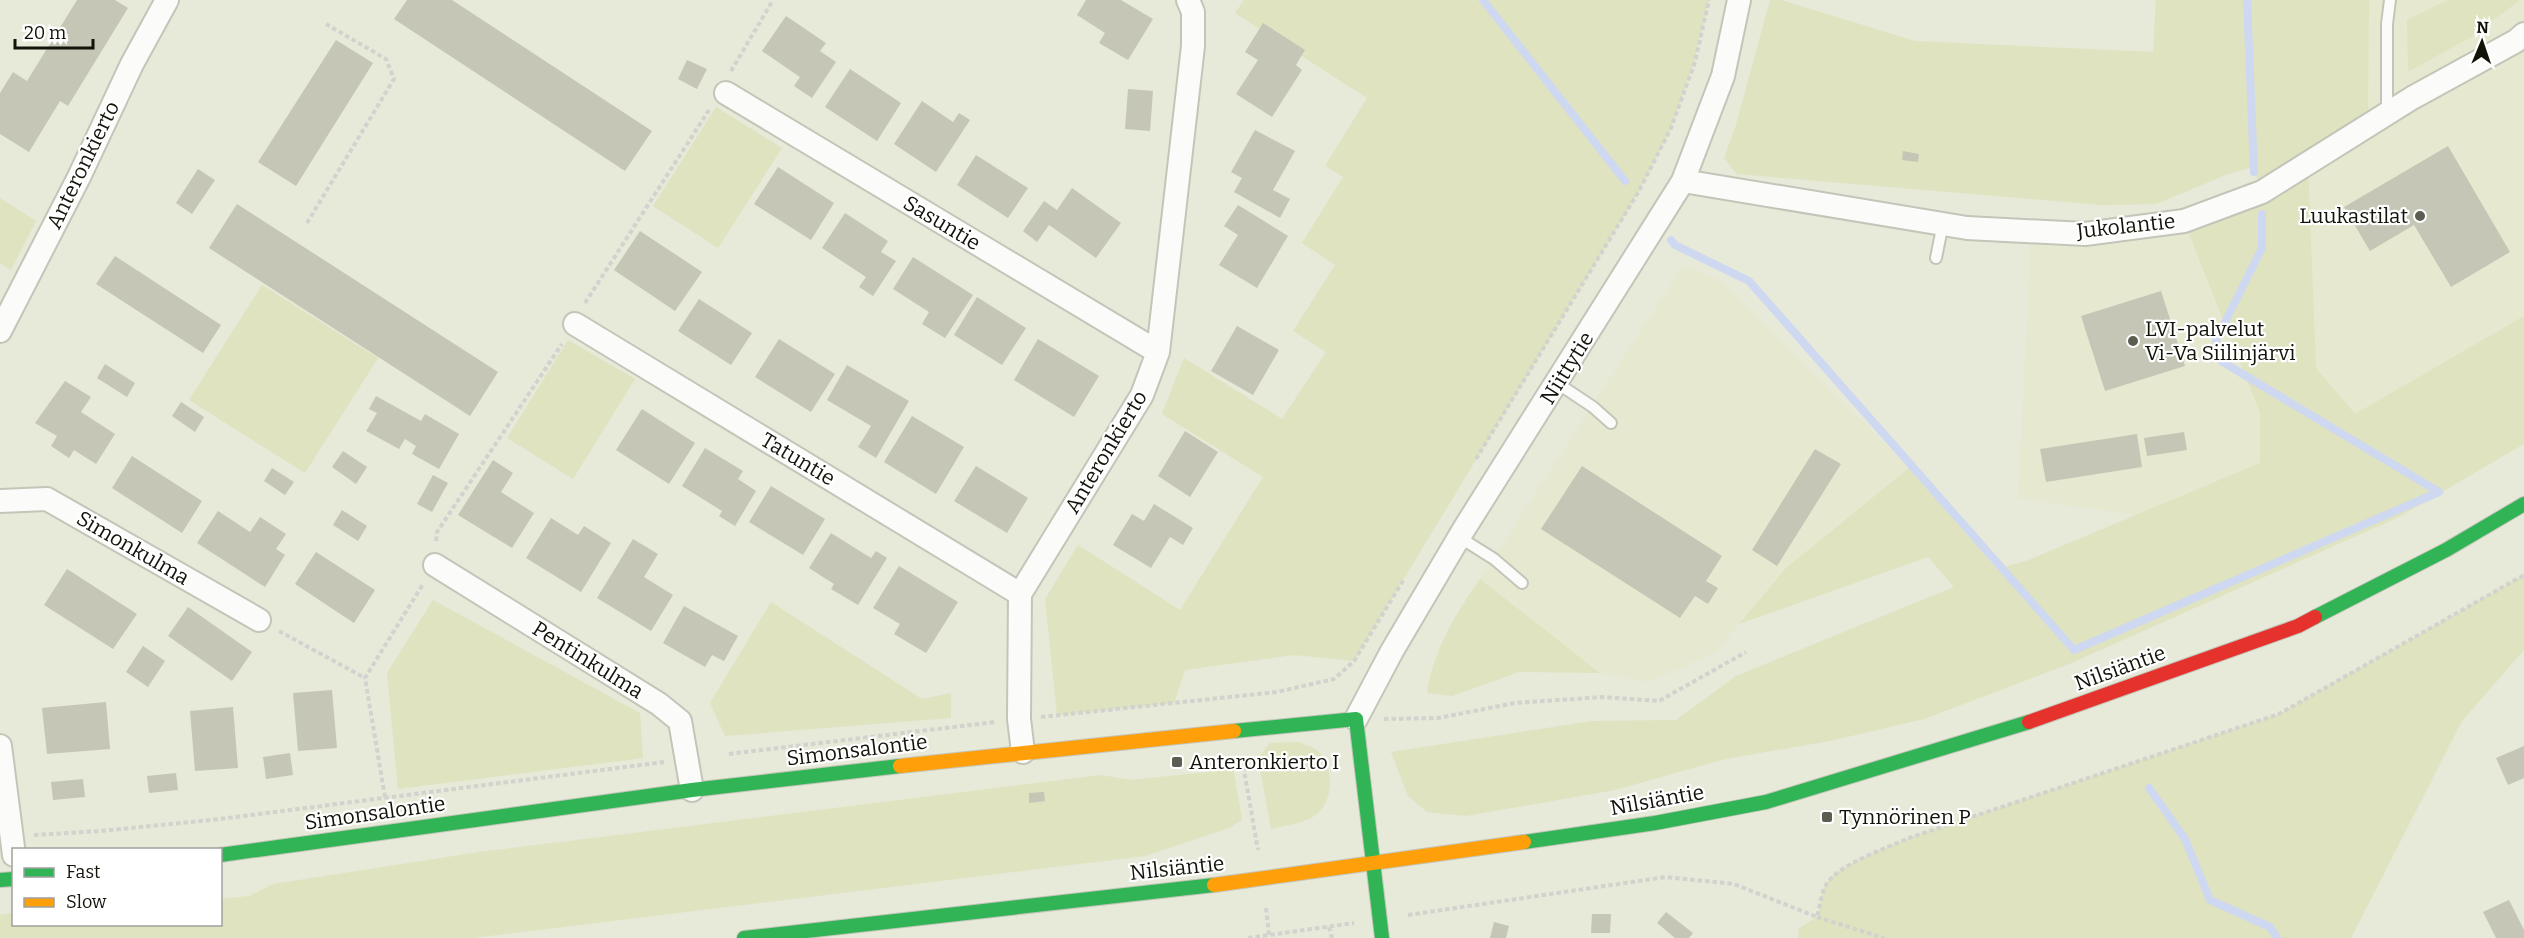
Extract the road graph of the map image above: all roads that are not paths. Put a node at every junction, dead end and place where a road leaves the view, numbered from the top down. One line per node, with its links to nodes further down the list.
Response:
1 (167, 0): 12 (street, Anteronkierto)
2 (1188, 0): 13 (street, Anteronkierto)
3 (1739, 0): 8 (street, Niittytie)
4 (2390, 0): 7 (lane)
5 (2524, 34): 7 (street, Jukolantie)
6 (726, 93): 13 (street, Sasuntie)
7 (2388, 114): 9 (street, Jukolantie)
8 (1683, 181): 9 (street, Jukolantie); 14 (street, Niittytie)
9 (1943, 223): 10 (lane)
10 (1936, 258)
11 (575, 324): 21 (street, Tatuntie)
12 (0, 331)
13 (1158, 352): 21 (street, Anteronkierto)
14 (1557, 383): 15 (lane); 18 (street, Niittytie)
15 (1611, 423)
16 (0, 501): 22 (street, Simonkulma)
17 (2524, 504): 29 (main road, Nilsiäntie)
18 (1460, 537): 20 (lane); 23 (street, Niittytie)
19 (435, 564): 26 (street, Pentinkulma)
20 (1522, 583)
21 (1020, 594): 25 (street)
22 (259, 620)
23 (1356, 719): 25 (main road, Simonsalontie); 29 (main road)
24 (0, 746): 27 (street)
25 (1023, 752): 26 (main road, Simonsalontie)
26 (692, 790): 28 (main road, Simonsalontie)
27 (13, 848)
28 (222, 855)
29 (1372, 864): 30 (main road, Nilsiäntie); 31 (main road)
30 (744, 938)
31 (1382, 938)

